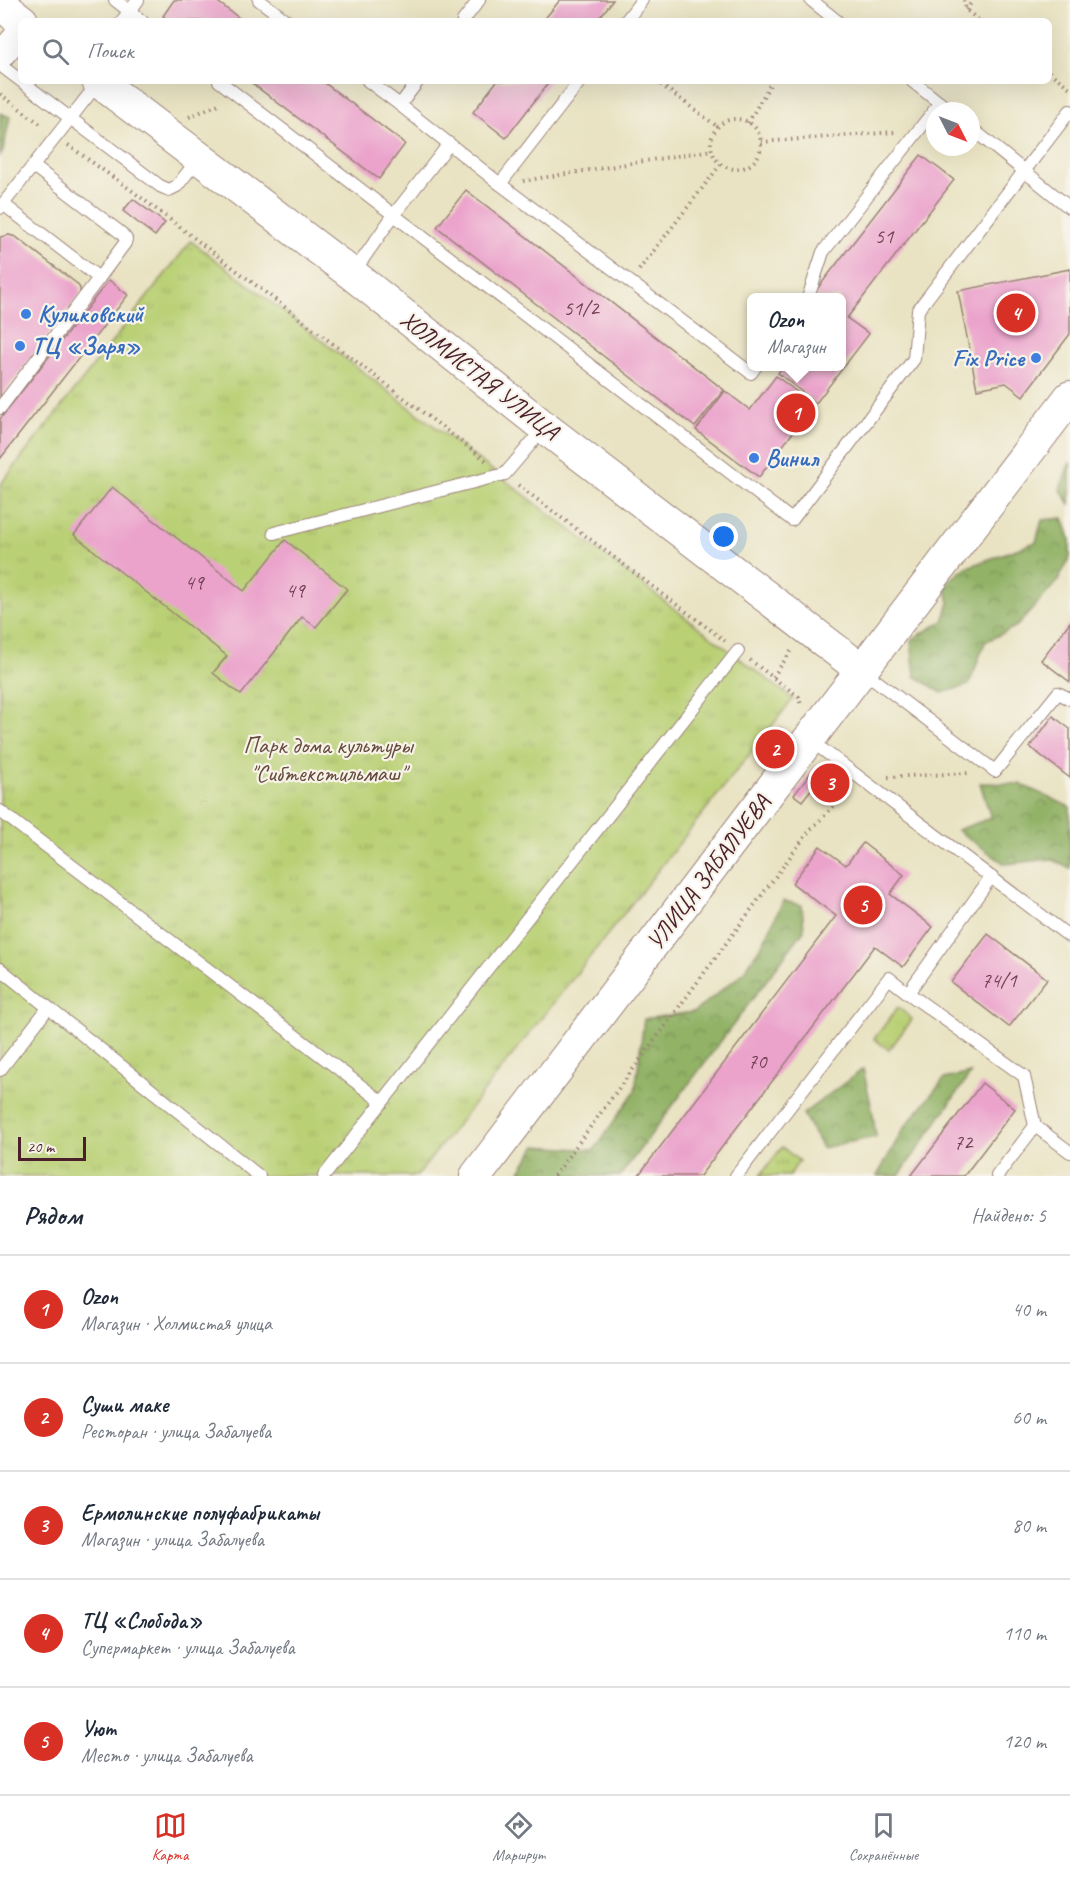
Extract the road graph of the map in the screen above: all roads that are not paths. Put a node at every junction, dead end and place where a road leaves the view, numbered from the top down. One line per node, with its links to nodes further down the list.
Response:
1 (115, 0): 8 (lane)
2 (138, 0): 8 (lane)
3 (259, 0): 10 (lane)
4 (479, 0): 11 (lane)
5 (642, 0): 12 (lane)
6 (811, 0): 13 (lane)
7 (0, 4): 9 (street)
8 (126, 16)
9 (18, 18)
10 (283, 18)
11 (465, 18)
12 (628, 18)
13 (833, 18)
14 (18, 37): 15 (street)
15 (2, 62): 16 (lane)
16 (18, 75)
17 (29, 84): 28 (lane)
18 (96, 84): 28 (lane)
19 (102, 84): 32 (street, ХОЛМИСТАЯ УЛИЦА)
20 (223, 84): 38 (lane)
21 (372, 84): 26 (lane)
22 (416, 84): 26 (lane)
23 (578, 84): 35 (lane)
24 (916, 84): 25 (lane)
25 (939, 102)
26 (400, 105): 31 (lane)
27 (1070, 111): 34 (lane)
28 (70, 118): 32 (lane); 33 (lane)
29 (926, 124): 41 (lane)
30 (980, 135): 34 (lane)
31 (449, 144): 35 (lane); 38 (lane)
32 (199, 158): 39 (street, ХОЛМИСТАЯ УЛИЦА)
33 (33, 166): 36 (lane); 40 (lane)
34 (1024, 171): 37 (lane); 38 (lane)
35 (500, 184): 42 (lane)
36 (2, 206): 40 (lane)
37 (1070, 208)
38 (393, 216): 39 (lane)
39 (352, 274): 45 (street, ХОЛМИСТАЯ УЛИЦА)
40 (99, 278): 44 (lane)
41 (809, 293)
42 (747, 370)
43 (1070, 397): 48 (street, УЛИЦА ЗАБАЛУЕВА)
44 (0, 408)
45 (544, 427): 46 (lane); 48 (street, ХОЛМИСТАЯ УЛИЦА)
46 (274, 533)
47 (738, 651): 58 (lane)
48 (862, 670): 49 (lane); 50 (street, УЛИЦА ЗАБАЛУЕВА)
49 (1070, 699)
50 (809, 739): 52 (lane); 63 (street, УЛИЦА ЗАБАЛУЕВА)
51 (0, 811): 58 (lane)
52 (991, 877): 53 (lane); 55 (lane)
53 (1070, 937)
54 (0, 969): 56 (lane)
55 (908, 993): 59 (lane); 64 (lane)
56 (48, 1008): 57 (lane); 61 (lane)
57 (0, 1070)
58 (382, 1102): 62 (lane)
59 (1035, 1126): 60 (lane); 65 (lane)
60 (1070, 1152)
61 (259, 1176)
62 (324, 1176)
63 (476, 1176)
64 (736, 1176)
65 (997, 1176)

